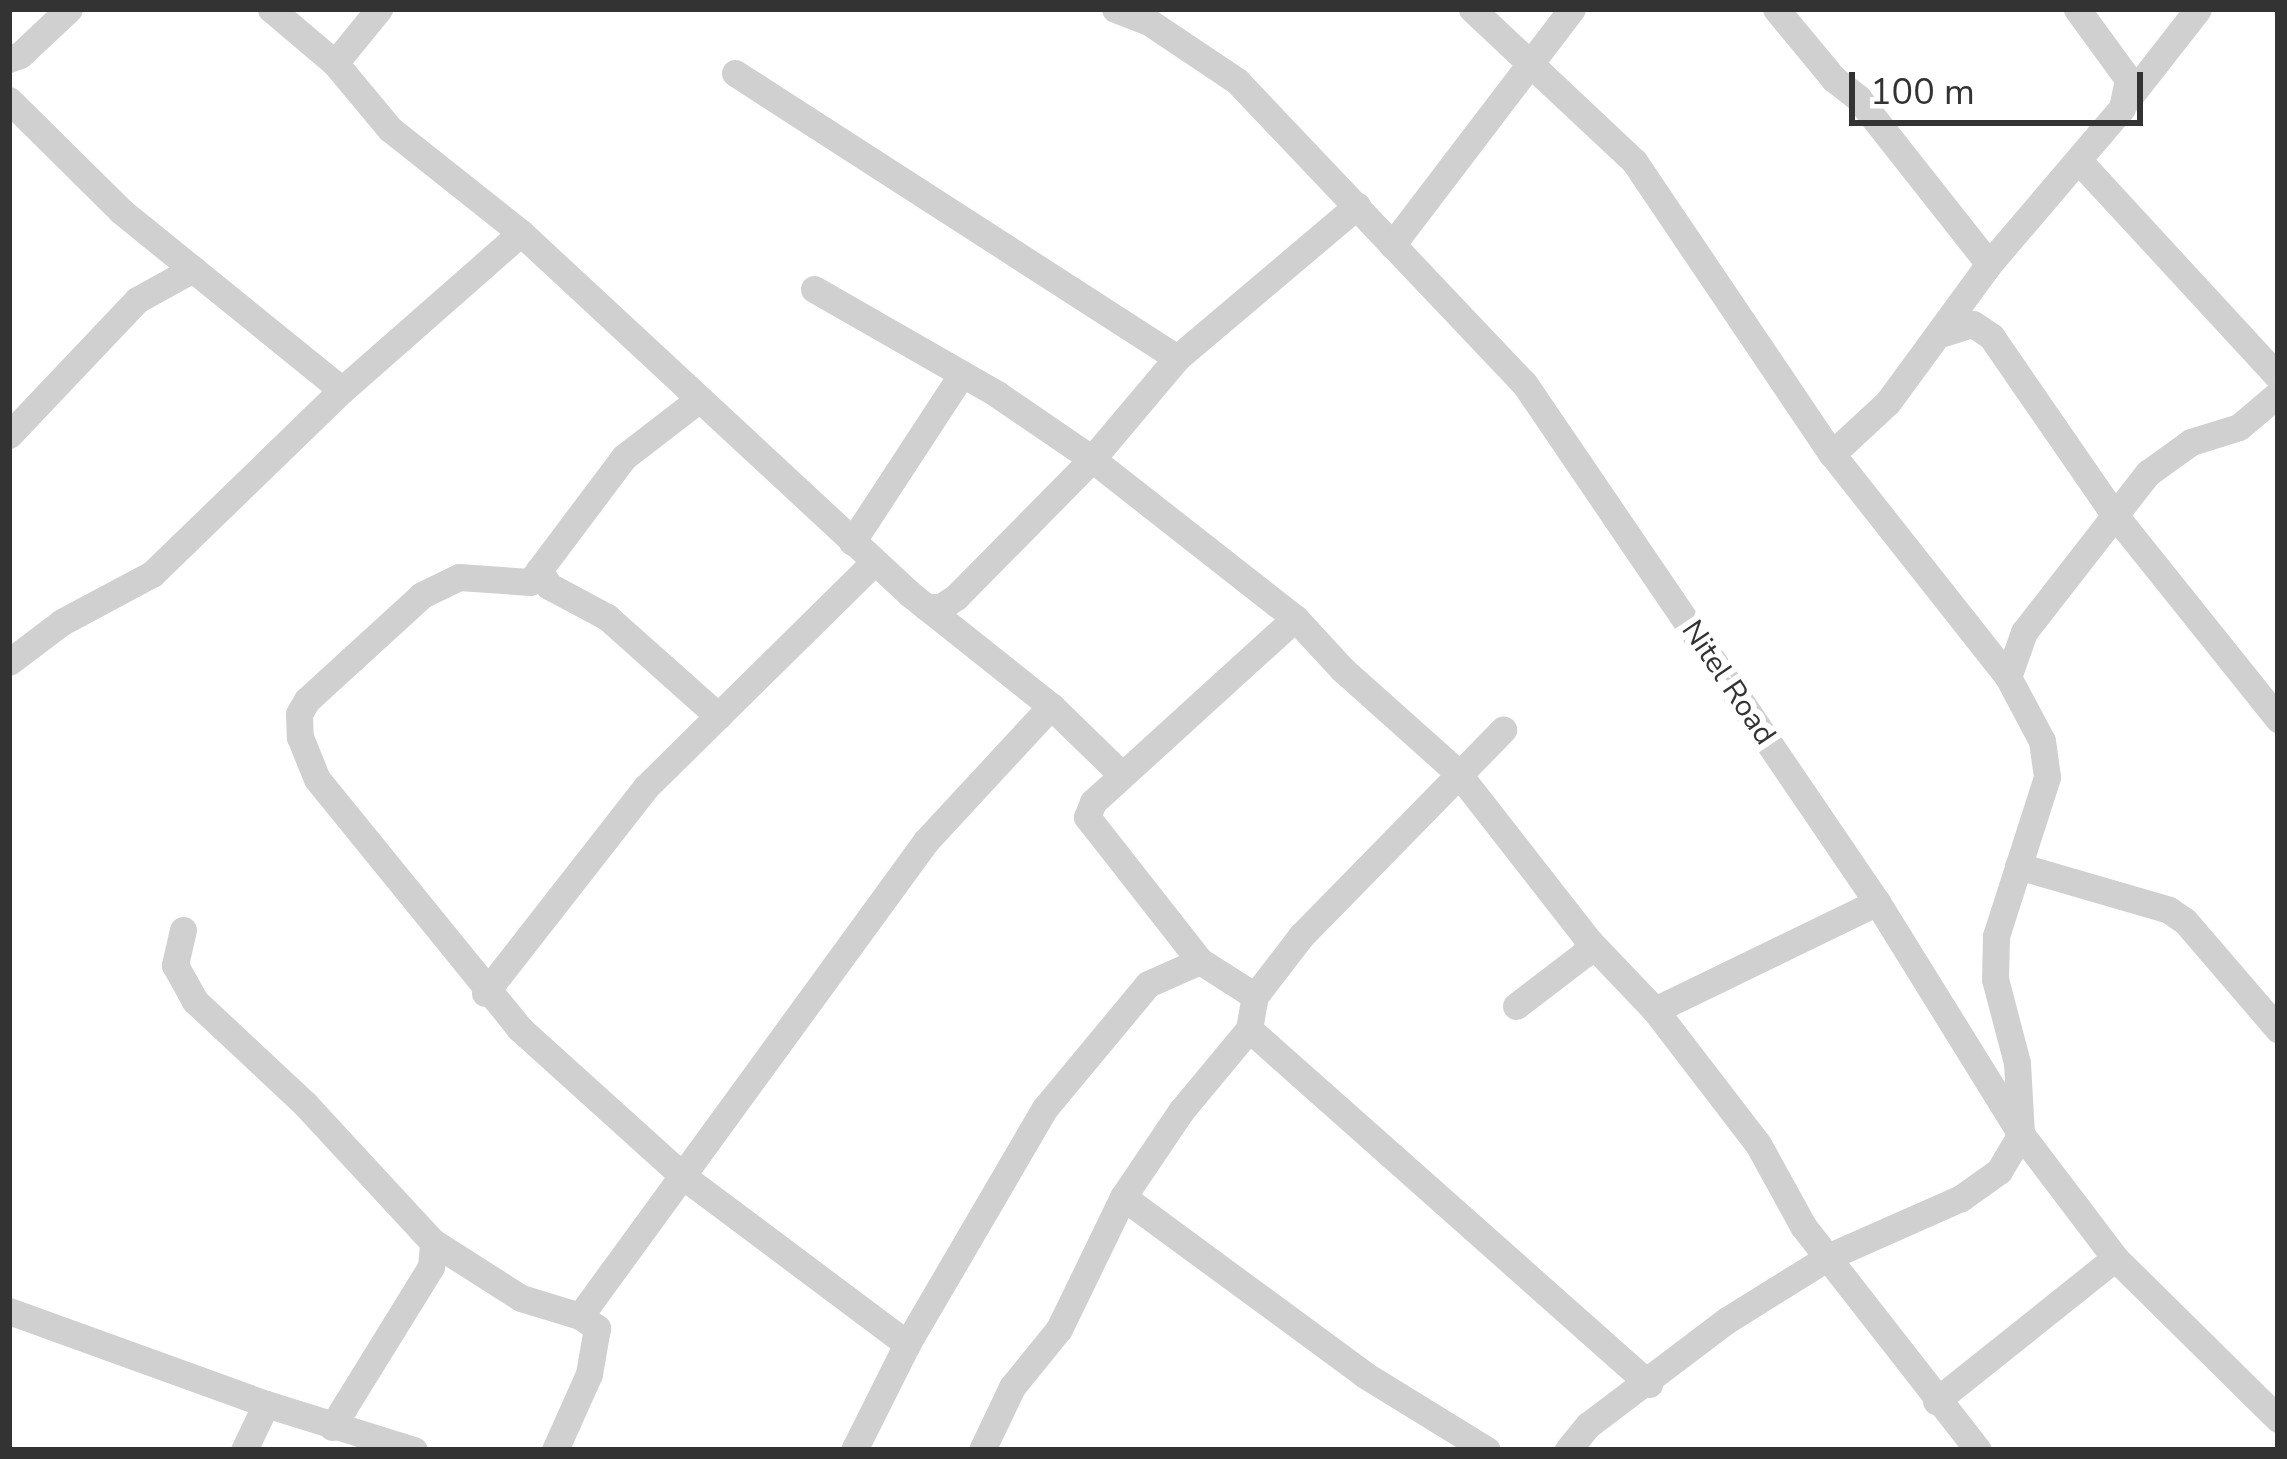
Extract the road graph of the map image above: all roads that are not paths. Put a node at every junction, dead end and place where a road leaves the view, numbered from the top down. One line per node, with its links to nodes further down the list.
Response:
1 (69, 9): 10 (street)
2 (271, 9): 12 (street)
3 (379, 9): 12 (street)
4 (1115, 9): 17 (street, Nitel Road)
5 (1472, 9): 11 (street)
6 (1572, 9): 11 (street)
7 (1776, 9): 20 (street)
8 (2077, 9): 15 (street)
9 (2198, 9): 15 (street)
10 (9, 59)
11 (1527, 62): 19 (street); 31 (street)
12 (334, 63): 18 (street)
13 (735, 74): 24 (street)
14 (9, 100): 21 (street)
15 (2122, 108): 16 (street)
16 (2079, 161): 20 (street); 26 (street)
17 (1357, 206): 19 (street, Nitel Road); 24 (street)
18 (520, 232): 27 (street); 29 (street)
19 (1392, 245): 48 (street, Nitel Road)
20 (1989, 264): 23 (street)
21 (193, 269): 27 (street); 30 (street)
22 (814, 290): 25 (street)
23 (1943, 333): 31 (street); 33 (street)
24 (1177, 358): 32 (street)
25 (960, 376): 32 (street); 34 (street)
26 (2278, 377)
27 (342, 390): 39 (street)
28 (2278, 394): 33 (street)
29 (698, 400): 34 (street); 36 (street)
30 (9, 435)
31 (1832, 454): 40 (street)
32 (1093, 459): 37 (street); 38 (street)
33 (2114, 514): 40 (street); 43 (street)
34 (852, 542): 35 (street)
35 (874, 562): 37 (street); 42 (street)
36 (539, 570): 42 (street); 52 (street)
37 (926, 607): 41 (street)
38 (1295, 618): 45 (street); 46 (street)
39 (9, 662)
40 (2008, 676): 47 (street)
41 (1052, 706): 46 (street); 59 (street)
42 (718, 716): 52 (street)
43 (2278, 719)
44 (1503, 730): 45 (street)
45 (1457, 772): 50 (street); 53 (street)
46 (1122, 775): 51 (street)
47 (2018, 866): 57 (street); 58 (street)
48 (1877, 902): 55 (street); 58 (street, Nitel Road)
49 (183, 930): 61 (street)
50 (1590, 942): 54 (street); 55 (street)
51 (1200, 961): 53 (street); 66 (street)
52 (485, 994): 59 (street)
53 (1255, 996): 56 (street)
54 (1516, 1006)
55 (1655, 1010): 62 (street)
56 (1249, 1029): 60 (street); 67 (street)
57 (2278, 1029)
58 (2021, 1134): 62 (street); 63 (street, Nitel Road)
59 (684, 1177): 64 (street); 66 (street)
60 (1124, 1197): 76 (street); 77 (street)
61 (433, 1242): 64 (street); 71 (street)
62 (1830, 1256): 67 (street); 68 (street)
63 (2115, 1258): 68 (street); 70 (street, Nitel Road)
64 (580, 1316): 74 (street)
65 (14, 1321): 69 (street)
66 (907, 1344): 75 (street)
67 (1649, 1384): 78 (street)
68 (1936, 1401): 79 (street)
69 (266, 1405): 71 (street); 72 (street)
70 (2278, 1419)
71 (332, 1427): 73 (street)
72 (244, 1450)
73 (414, 1450)
74 (556, 1450)
75 (854, 1450)
76 (982, 1450)
77 (1487, 1450)
78 (1568, 1450)
79 (1978, 1450)

